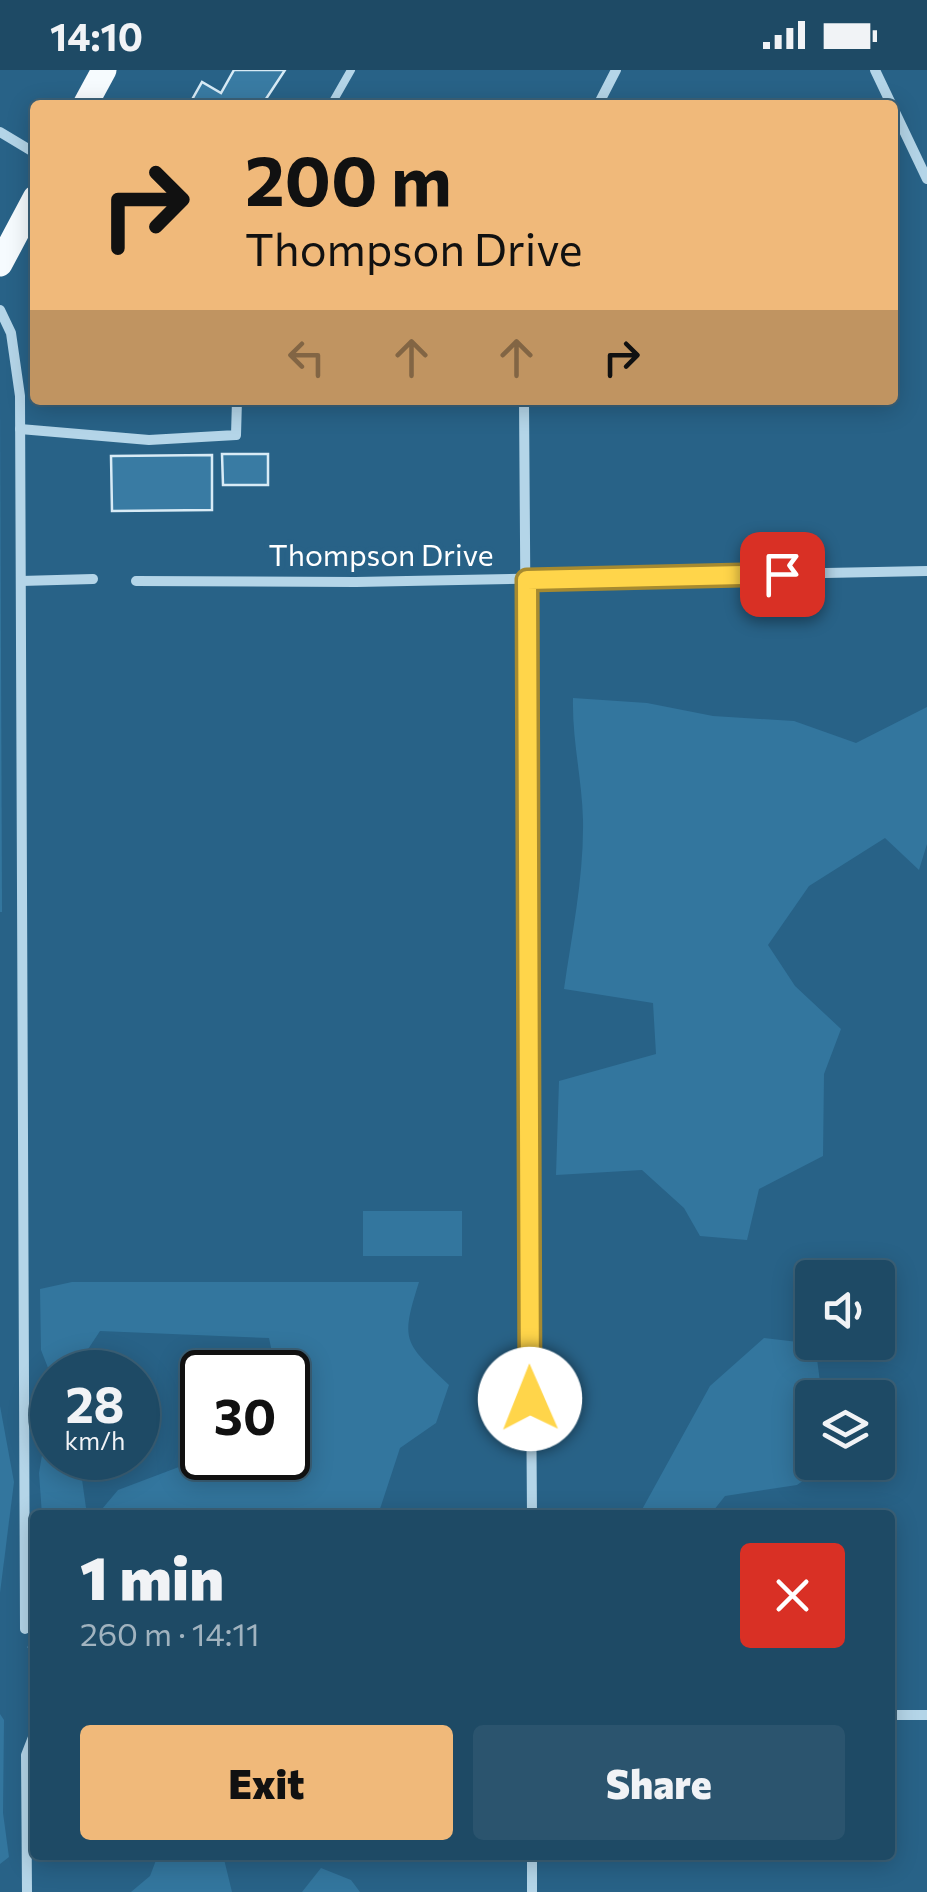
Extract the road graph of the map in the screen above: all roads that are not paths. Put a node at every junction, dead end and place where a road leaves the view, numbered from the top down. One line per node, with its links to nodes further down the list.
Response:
1 (104, 70): 5 (main road)
2 (351, 70): 6 (lane)
3 (616, 70): 7 (street)
4 (876, 70): 8 (street)
5 (88, 100)
6 (335, 100)
7 (601, 100)
8 (890, 100)
9 (898, 117): 12 (street)
10 (0, 132): 11 (street)
11 (30, 149)
12 (927, 178)
13 (30, 207): 14 (main road)
14 (0, 264)
15 (0, 310): 18 (street)
16 (236, 405): 18 (street)
17 (524, 405): 21 (street)
18 (20, 429): 22 (street)
19 (927, 571): 21 (street, Thompson Drive)
20 (92, 580): 22 (street)
21 (527, 580): 23 (street, Thompson Drive); 24 (street)
22 (21, 581): 25 (street)
23 (136, 581)
24 (532, 1510)
25 (25, 1628)
26 (927, 1714): 27 (street)
27 (895, 1716)
28 (30, 1742): 30 (street)
29 (532, 1860): 31 (street)
30 (28, 1892)
31 (532, 1892)

